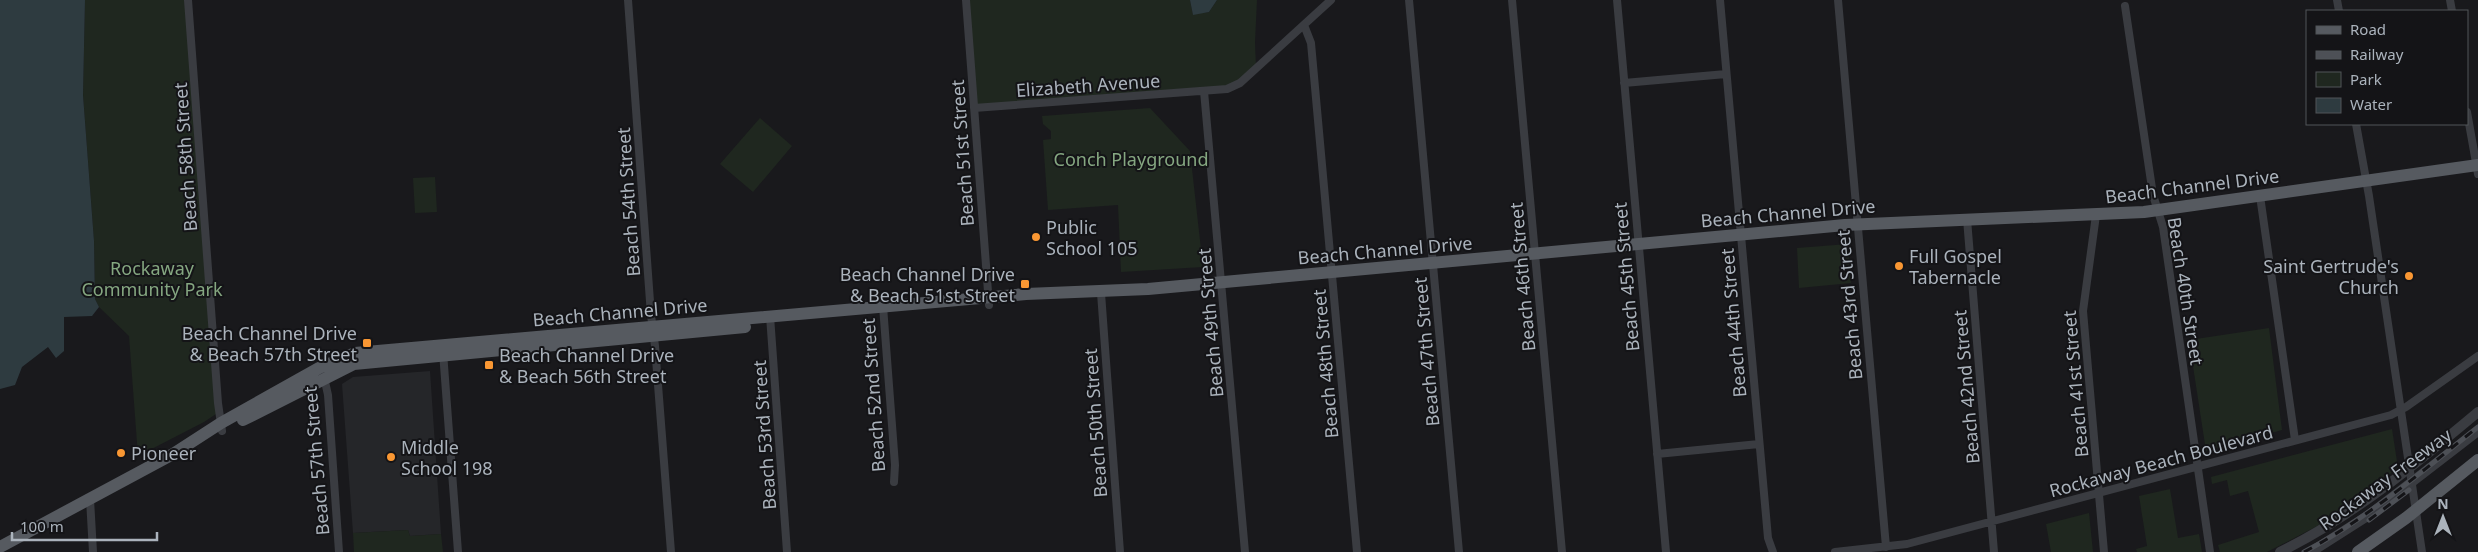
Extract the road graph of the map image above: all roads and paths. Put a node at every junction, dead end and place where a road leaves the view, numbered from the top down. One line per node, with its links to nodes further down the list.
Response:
1 (188, 0): 41 (street, Beach 58th Street)
2 (628, 0): 35 (street, Beach 54th Street)
3 (966, 0): 15 (street, Beach 51st Street)
4 (1331, 0): 11 (street, Elizabeth Avenue)
5 (1409, 0): 28 (street, Beach 47th Street)
6 (1512, 0): 27 (street, Beach 46th Street)
7 (1617, 0): 13 (street, Beach 45th Street)
8 (1720, 0): 12 (street, Beach 44th Street)
9 (1838, 0): 24 (street, Beach 43rd Street)
10 (2125, 6): 21 (street, Beach 40th Street)
11 (1304, 25): 14 (street, Elizabeth Avenue); 29 (street, Beach 48th Street)
12 (1726, 74): 13 (street); 25 (street, Beach 44th Street)
13 (1624, 83): 26 (street, Beach 45th Street)
14 (1204, 91): 15 (street, Elizabeth Avenue); 30 (street, Beach 49th Street)
15 (974, 108): 32 (street, Beach 51st Street)
16 (2468, 118): 18 (street)
17 (2356, 125): 19 (street)
18 (2477, 168): 19 (main road, Beach Channel Drive)
19 (2366, 181): 20 (main road, Beach Channel Drive); 39 (street)
20 (2260, 196): 21 (main road, Beach Channel Drive); 43 (street)
21 (2158, 211): 22 (main road, Beach Channel Drive); 47 (street, Beach 40th Street)
22 (2096, 215): 23 (main road, Beach Channel Drive); 51 (street, Beach 41st Street)
23 (1967, 219): 24 (main road, Beach Channel Drive); 54 (street, Beach 42nd Street)
24 (1857, 224): 25 (main road, Beach Channel Drive); 56 (street, Beach 43rd Street)
25 (1741, 235): 26 (main road, Beach Channel Drive); 44 (street, Beach 44th Street)
26 (1638, 245): 27 (main road, Beach Channel Drive); 45 (street, Beach 45th Street)
27 (1535, 254): 28 (main road, Beach Channel Drive); 66 (street, Beach 46th Street)
28 (1433, 264): 29 (main road, Beach Channel Drive); 65 (street, Beach 47th Street)
29 (1332, 273): 30 (main road, Beach Channel Drive); 64 (street, Beach 48th Street)
30 (1221, 283): 31 (main road, Beach Channel Drive); 63 (street, Beach 49th Street)
31 (1101, 293): 32 (main road, Beach Channel Drive); 62 (street, Beach 50th Street)
32 (988, 301): 33 (main road, Beach Channel Drive)
33 (883, 310): 34 (main road, Beach Channel Drive); 49 (street, Beach 52nd Street)
34 (770, 320): 35 (main road, Beach Channel Drive); 61 (street, Beach 53rd Street)
35 (653, 331): 36 (main road, Beach Channel Drive); 60 (street, Beach 54th Street)
36 (443, 351): 38 (main road, Beach Channel Drive); 59 (street)
37 (2478, 356): 39 (street, Rockaway Beach Boulevard)
38 (321, 373): 41 (main road, Beach Channel Drive); 58 (street, Beach 57th Street)
39 (2401, 410): 43 (street, Rockaway Beach Boulevard); 48 (street)
40 (2478, 412): 48 (street, Rockaway Freeway)
41 (222, 427): 52 (main road, Beach Channel Drive)
42 (2478, 431): 50 (street, Rockaway Freeway)
43 (2296, 440): 47 (street, Rockaway Beach Boulevard)
44 (1759, 444): 45 (street); 68 (street, Beach 44th Street)
45 (1657, 454): 67 (street, Beach 45th Street)
46 (2478, 460): 53 (main road)
47 (2198, 466): 51 (street, Rockaway Beach Boulevard); 72 (street, Beach 40th Street)
48 (2410, 469): 50 (street); 73 (street, Rockaway Freeway)
49 (894, 482)
50 (2412, 483): 53 (street); 74 (street, Rockaway Freeway)
51 (2099, 493): 54 (street, Rockaway Beach Boulevard); 71 (street, Beach 41st Street)
52 (90, 499): 55 (main road, Beach Channel Drive); 57 (street)
53 (2416, 510): 75 (main road); 76 (street)
54 (1992, 521): 56 (street, Rockaway Beach Boulevard); 70 (street, Beach 42nd Street)
55 (0, 547)
56 (1886, 547): 69 (street, Rockaway Beach Boulevard)
57 (94, 552)
58 (339, 552)
59 (458, 552)
60 (671, 552)
61 (787, 552)
62 (1120, 552)
63 (1245, 552)
64 (1357, 552)
65 (1459, 552)
66 (1562, 552)
67 (1666, 552)
68 (1773, 552)
69 (1835, 552)
70 (1994, 552)
71 (2104, 552)
72 (2210, 552)
73 (2280, 552)
74 (2311, 552)
75 (2358, 552)
76 (2422, 552)

